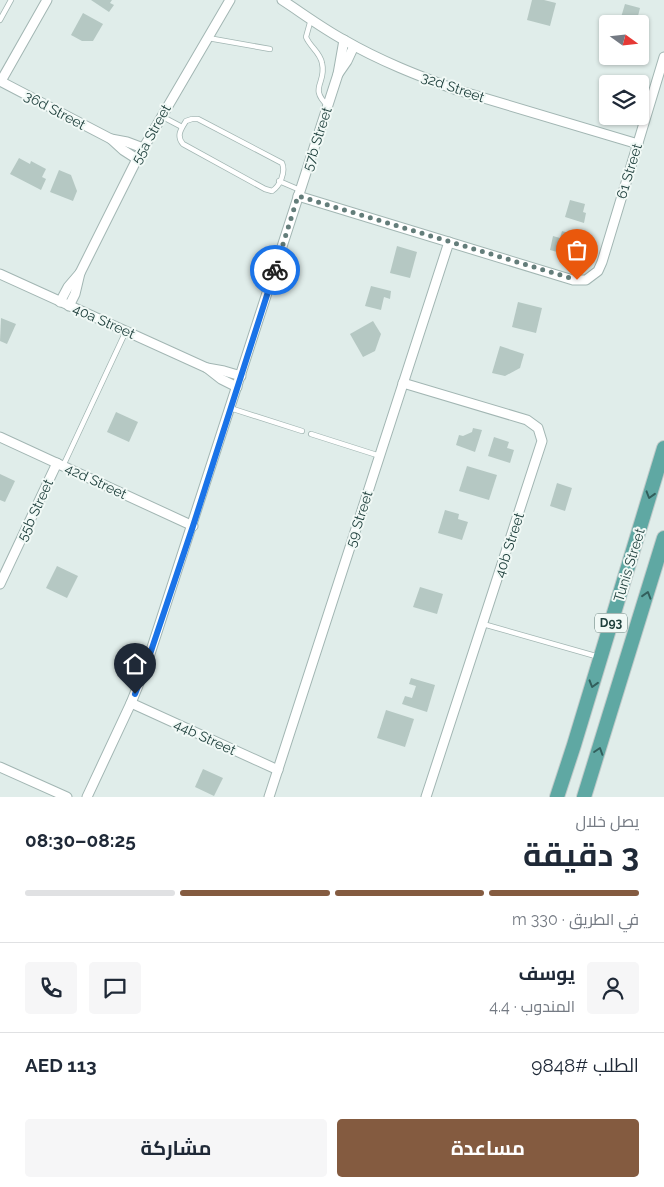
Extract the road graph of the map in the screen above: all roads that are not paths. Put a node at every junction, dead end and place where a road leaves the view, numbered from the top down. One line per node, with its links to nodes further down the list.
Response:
1 (11, 0): 6 (lane)
2 (47, 0): 13 (street)
3 (230, 0): 7 (street, 55a Street)
4 (282, 0): 5 (street, 32d Street)
5 (311, 19): 8 (street, 32d Street); 14 (lane)
6 (0, 20)
7 (208, 38): 10 (lane); 15 (street, 55a Street)
8 (344, 40): 9 (street, 32d Street); 12 (street, 57b Street)
9 (354, 46): 12 (street, 57b Street); 18 (street, 32d Street)
10 (270, 49)
11 (664, 56): 18 (street, 61 Street)
12 (338, 74): 14 (street, 57b Street)
13 (0, 81): 17 (street, 36d Street)
14 (328, 106): 22 (street, 57b Street)
15 (161, 116): 16 (lane); 19 (street, 55a Street)
16 (182, 127): 21 (lane); 21 (lane)
17 (111, 139): 19 (street, 36d Street); 20 (street, 36d Street)
18 (638, 144): 23 (street, 61 Street)
19 (143, 148): 20 (street, 55a Street)
20 (137, 159): 24 (street, 55a Street)
21 (280, 181): 22 (lane)
22 (299, 193): 23 (street); 30 (street, 57b Street)
23 (449, 242): 31 (street, 59 Street)
24 (80, 273): 26 (street, 55a Street); 27 (street, 55a Street)
25 (0, 274): 26 (street, 40a Street)
26 (60, 302): 27 (street, 40a Street)
27 (69, 306): 28 (street, 40a Street)
28 (126, 332): 29 (street, 40a Street); 39 (lane)
29 (207, 368): 30 (street, 40a Street); 32 (street, 40a Street)
30 (241, 376): 32 (street, 57b Street)
31 (403, 382): 38 (street, 59 Street); 43 (street, 40b Street)
32 (237, 387): 33 (street, 57b Street)
33 (230, 408): 34 (lane); 40 (street, 57b Street)
34 (302, 431)
35 (311, 434): 38 (lane)
36 (0, 437): 39 (street, 42d Street)
37 (664, 448): 44 (main road, Tunis Street / D93, one-way to 44)
38 (380, 456): 47 (street, 59 Street)
39 (60, 465): 40 (street, 42d Street); 42 (street, 55b Street)
40 (193, 526): 45 (street, 57b Street)
41 (664, 538): 53 (main road, Tunis Street / D93, one-way to 41)
42 (0, 584)
43 (483, 624): 44 (lane); 51 (street, 40b Street)
44 (601, 657): 52 (main road, Tunis Street / D93, one-way to 52)
45 (131, 703): 47 (street, 44b Street); 48 (street, 57b Street)
46 (0, 767): 49 (street)
47 (278, 770): 50 (street, 59 Street)
48 (89, 796)
49 (67, 797)
50 (270, 797)
51 (426, 797)
52 (557, 797)
53 (584, 797)

